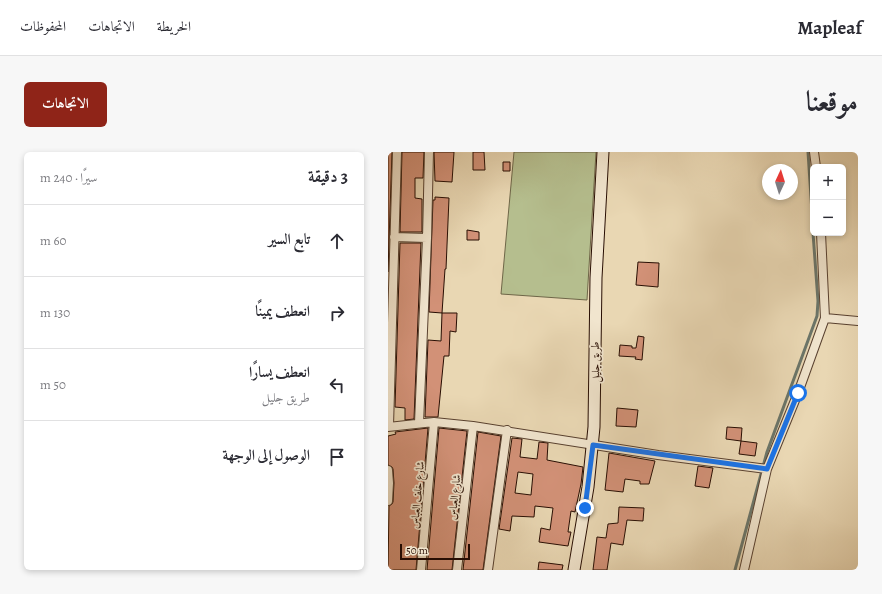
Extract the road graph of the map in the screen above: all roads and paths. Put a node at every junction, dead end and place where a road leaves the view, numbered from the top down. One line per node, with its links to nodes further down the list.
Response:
1 (397, 152): 6 (street)
2 (429, 152): 8 (street)
3 (603, 152): 16 (main road, طريق جليل)
4 (814, 152): 5 (street)
5 (816, 164)
6 (394, 236): 8 (street); 13 (street)
7 (821, 236): 9 (street)
8 (427, 238): 12 (street)
9 (825, 318): 10 (street); 17 (street)
10 (858, 321)
11 (434, 422): 12 (street); 14 (street); 20 (street, شارع خلف العباس)
12 (419, 423): 13 (street)
13 (388, 426)
14 (473, 426): 15 (street); 21 (street, شارع العباس)
15 (507, 430): 16 (street); 22 (street)
16 (593, 445): 17 (street); 23 (main road, طريق جليل)
17 (767, 469): 24 (street)
18 (388, 470): 19 (street)
19 (388, 500)
20 (421, 570)
21 (457, 570)
22 (488, 570)
23 (574, 570)
24 (744, 570)

